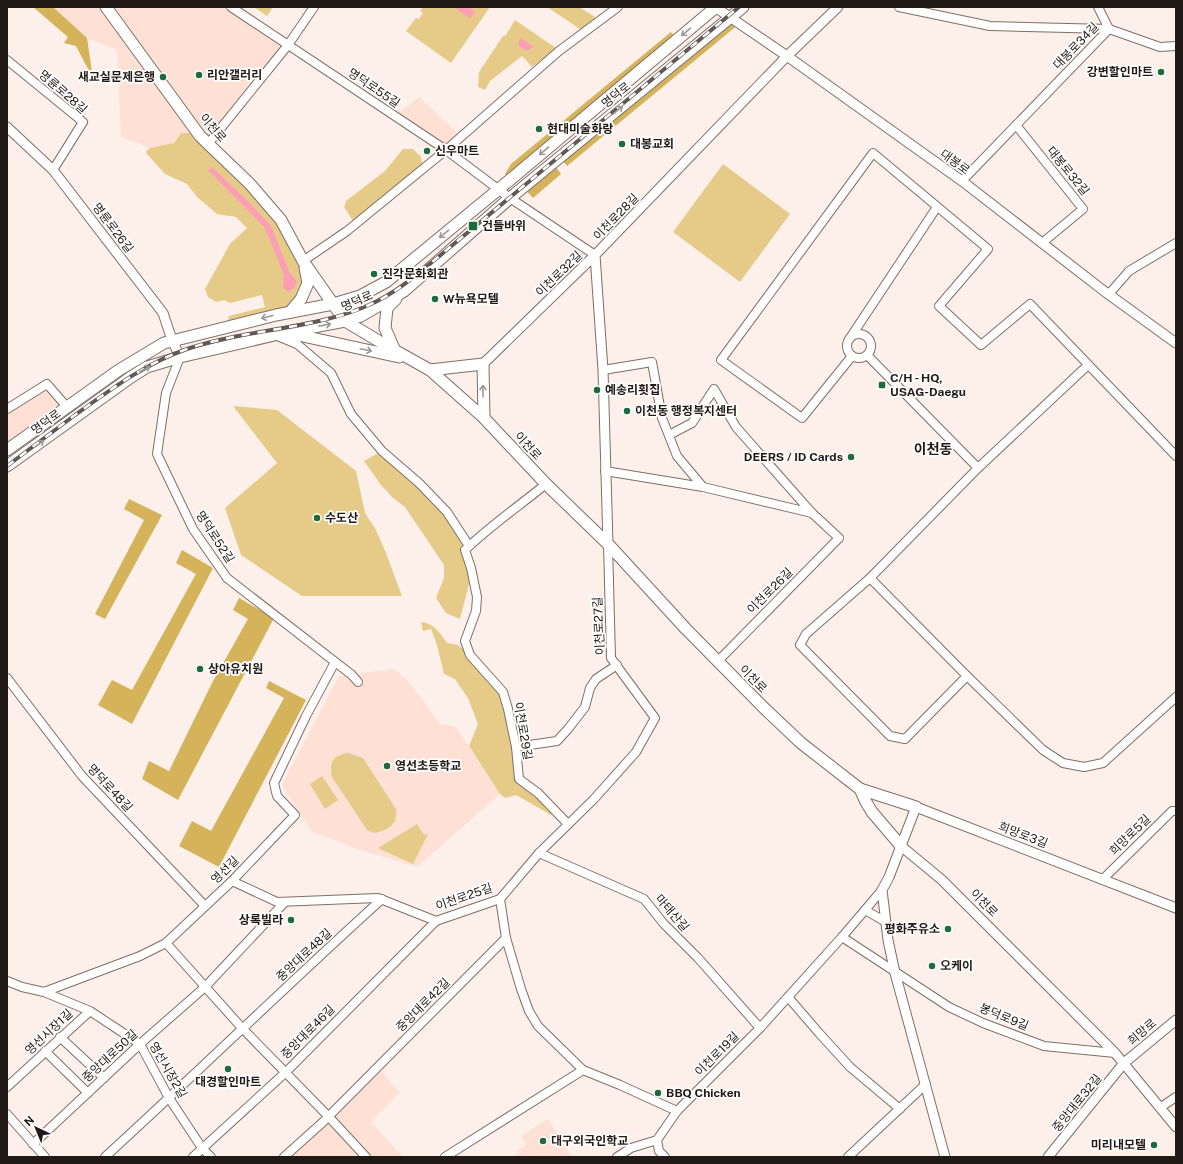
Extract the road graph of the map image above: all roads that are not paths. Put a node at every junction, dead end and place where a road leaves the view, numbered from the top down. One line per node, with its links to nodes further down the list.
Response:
1 (106, 7): 18 (main road, 이천로)
2 (231, 7): 12 (street, 명덕로55길)
3 (314, 7): 12 (street)
4 (618, 7): 19 (street)
5 (716, 7): 10 (street, 대봉로); 22 (main road, 명덕로, one-way to 22)
6 (743, 7): 10 (main road, 명덕로)
7 (838, 7): 14 (street, 이천로28길)
8 (899, 7): 11 (street, 대봉로34길)
9 (1098, 7): 11 (street)
10 (730, 18): 14 (street, 대봉로); 23 (main road, 명덕로, one-way to 10)
11 (1109, 29): 13 (street); 16 (street, 대봉로34길)
12 (288, 45): 18 (street); 19 (street, 명덕로55길)
13 (1176, 46)
14 (787, 56): 21 (street, 대봉로); 27 (street, 이천로28길)
15 (7, 60): 20 (street, 명륜로28길)
16 (1016, 125): 21 (street, 대봉로34길); 25 (street, 대봉로32길)
17 (7, 127): 20 (street, 명륜로26길)
18 (208, 144): 28 (main road, 이천로)
19 (446, 150): 22 (street, 명덕로55길); 28 (street)
20 (54, 170): 37 (street, 명륜로26길)
21 (962, 181): 25 (street, 대봉로)
22 (499, 189): 23 (street, 명덕로55길); 31 (main road, 명덕로, one-way to 31)
23 (510, 198): 27 (street, 이천로32길); 29 (main road, 명덕로)
24 (937, 207): 36 (street); 41 (street); 45 (street)
25 (1042, 243): 30 (street, 대봉로)
26 (1176, 243): 30 (street)
27 (596, 255): 44 (street, 이천로32길); 47 (street, 이천로28길)
28 (304, 261): 31 (main road, 이천로); 32 (main road)
29 (404, 291): 33 (main road, 명덕로); 39 (main road)
30 (1109, 294): 38 (street, 대봉로)
31 (333, 304): 32 (main road, 명덕로); 33 (main road, 이천로)
32 (290, 312): 37 (main road, 명덕로, one-way to 37)
33 (345, 321): 34 (main road, 명덕로, one-way to 33); 39 (main road, 이천로)
34 (287, 332): 35 (main road, 명덕로); 43 (main road, one-way to 43)
35 (275, 335): 42 (main road, 명덕로); 61 (street)
36 (850, 338): 40 (street); 41 (street)
37 (172, 340): 42 (street, 명륜로26길); 48 (main road, 명덕로)
38 (1176, 343)
39 (395, 351): 43 (main road, 이천로)
40 (867, 355): 41 (street); 55 (street)
41 (852, 356)
42 (180, 357): 54 (main road, 명덕로, one-way to 42); 64 (street, 명덕로52길)
43 (414, 360): 46 (main road, 이천로)
44 (483, 364): 46 (main road); 50 (main road, one-way to 44)
45 (1088, 365): 53 (street); 55 (street)
46 (430, 370): 50 (main road, 이천로)
47 (604, 370): 51 (street); 56 (street, 이천로28길)
48 (67, 407): 49 (street); 52 (main road, 명덕로)
49 (7, 409)
50 (484, 418): 57 (main road, 이천로)
51 (669, 435): 58 (street); 59 (street)
52 (7, 450)
53 (1176, 456)
54 (7, 466)
55 (978, 468): 62 (street)
56 (606, 471): 58 (street); 60 (street, 이천로28길)
57 (546, 484): 60 (main road, 이천로); 61 (street)
58 (703, 487): 59 (street)
59 (812, 512): 63 (street, 이천로26길)
60 (608, 544): 63 (main road, 이천로); 65 (street, 이천로27길)
61 (469, 546): 71 (street, 이천로29길)
62 (870, 578): 66 (street); 66 (street)
63 (718, 661): 72 (main road, 이천로)
64 (335, 662): 68 (street, 명덕로52길); 79 (street, 영선길)
65 (617, 665): 70 (street, 이천로27길); 71 (street)
66 (967, 676): 69 (street)
67 (7, 678): 84 (street, 명덕로48길)
68 (358, 682)
69 (1176, 697)
70 (655, 718): 75 (street, 이천로25길)
71 (516, 747): 75 (street, 이천로29길)
72 (860, 789): 73 (main road, 희망로3길); 76 (main road, 이천로)
73 (916, 807): 76 (street); 78 (street, 희망로3길)
74 (1176, 811): 78 (street, 희망로5길)
75 (568, 824): 77 (street, 이천로25길)
76 (901, 846): 80 (street); 104 (street, 이천로)
77 (539, 853): 82 (street, 이천로25길); 100 (street, 마태산길)
78 (1102, 880): 85 (street, 희망로3길)
79 (232, 881): 83 (street, 이천로25길); 84 (street, 영선길)
80 (882, 890): 86 (street, 이천로19길); 88 (street)
81 (382, 899): 83 (street, 이천로25길); 87 (street, 이천로25길); 99 (street, 중앙대로48길)
82 (500, 899): 87 (street, 이천로25길); 90 (street)
83 (285, 902): 94 (street, 중앙대로50길)
84 (205, 906): 91 (street, 영선길)
85 (1176, 908)
86 (865, 910): 88 (street); 89 (street, 이천로19길)
87 (436, 921): 107 (street, 중앙대로46길)
88 (886, 922): 92 (street)
89 (842, 937): 92 (street); 96 (street, 이천로19길)
90 (506, 938): 106 (street); 118 (street, 중앙대로42길)
91 (166, 943): 94 (street); 95 (street, 영선길)
92 (895, 973): 104 (street, 봉덕로9길); 109 (street)
93 (7, 981): 95 (street)
94 (205, 987): 99 (street); 102 (street, 중앙대로50길)
95 (44, 992): 97 (street, 영선시장2길)
96 (788, 997): 100 (street, 이천로19길); 115 (street)
97 (90, 1011): 101 (street, 영선시장1길); 102 (street, 영선시장2길)
98 (1176, 1020): 105 (street, 희망로)
99 (242, 1028): 107 (street); 113 (street, 중앙대로48길)
100 (760, 1028): 116 (street, 이천로19길)
101 (60, 1037): 103 (street, 영선시장1길); 108 (street)
102 (140, 1044): 108 (street, 중앙대로50길); 113 (street, 영선시장2길)
103 (46, 1051): 110 (street, 영선시장1길); 111 (street)
104 (1115, 1053): 105 (street, 이천로)
105 (1124, 1063): 114 (street, 이천로); 134 (street, 중앙대로32길)
106 (583, 1070): 116 (street); 129 (street)
107 (286, 1072): 118 (street); 122 (street, 중앙대로46길)
108 (104, 1078): 111 (street, 중앙대로50길)
109 (926, 1084): 115 (street); 133 (street)
110 (7, 1087)
111 (88, 1093): 121 (street, 중앙대로50길)
112 (1176, 1097): 114 (street)
113 (169, 1098): 122 (street, 영선시장2길); 124 (street, 중앙대로48길)
114 (1161, 1107): 119 (street, 이천로)
115 (900, 1109): 132 (street)
116 (677, 1111): 120 (street, 이천로19길)
117 (7, 1114): 121 (street)
118 (328, 1116): 127 (street, 중앙대로42길); 128 (street)
119 (1176, 1126)
120 (657, 1140): 130 (street); 131 (street)
121 (33, 1144): 123 (street)
122 (202, 1148): 125 (street, 중앙대로46길); 126 (street, 영선시장2길)
123 (45, 1157)
124 (105, 1157)
125 (193, 1157)
126 (211, 1157)
127 (284, 1157)
128 (366, 1157)
129 (445, 1157)
130 (617, 1157)
131 (665, 1157)
132 (848, 1157)
133 (945, 1157)
134 (1048, 1157)

